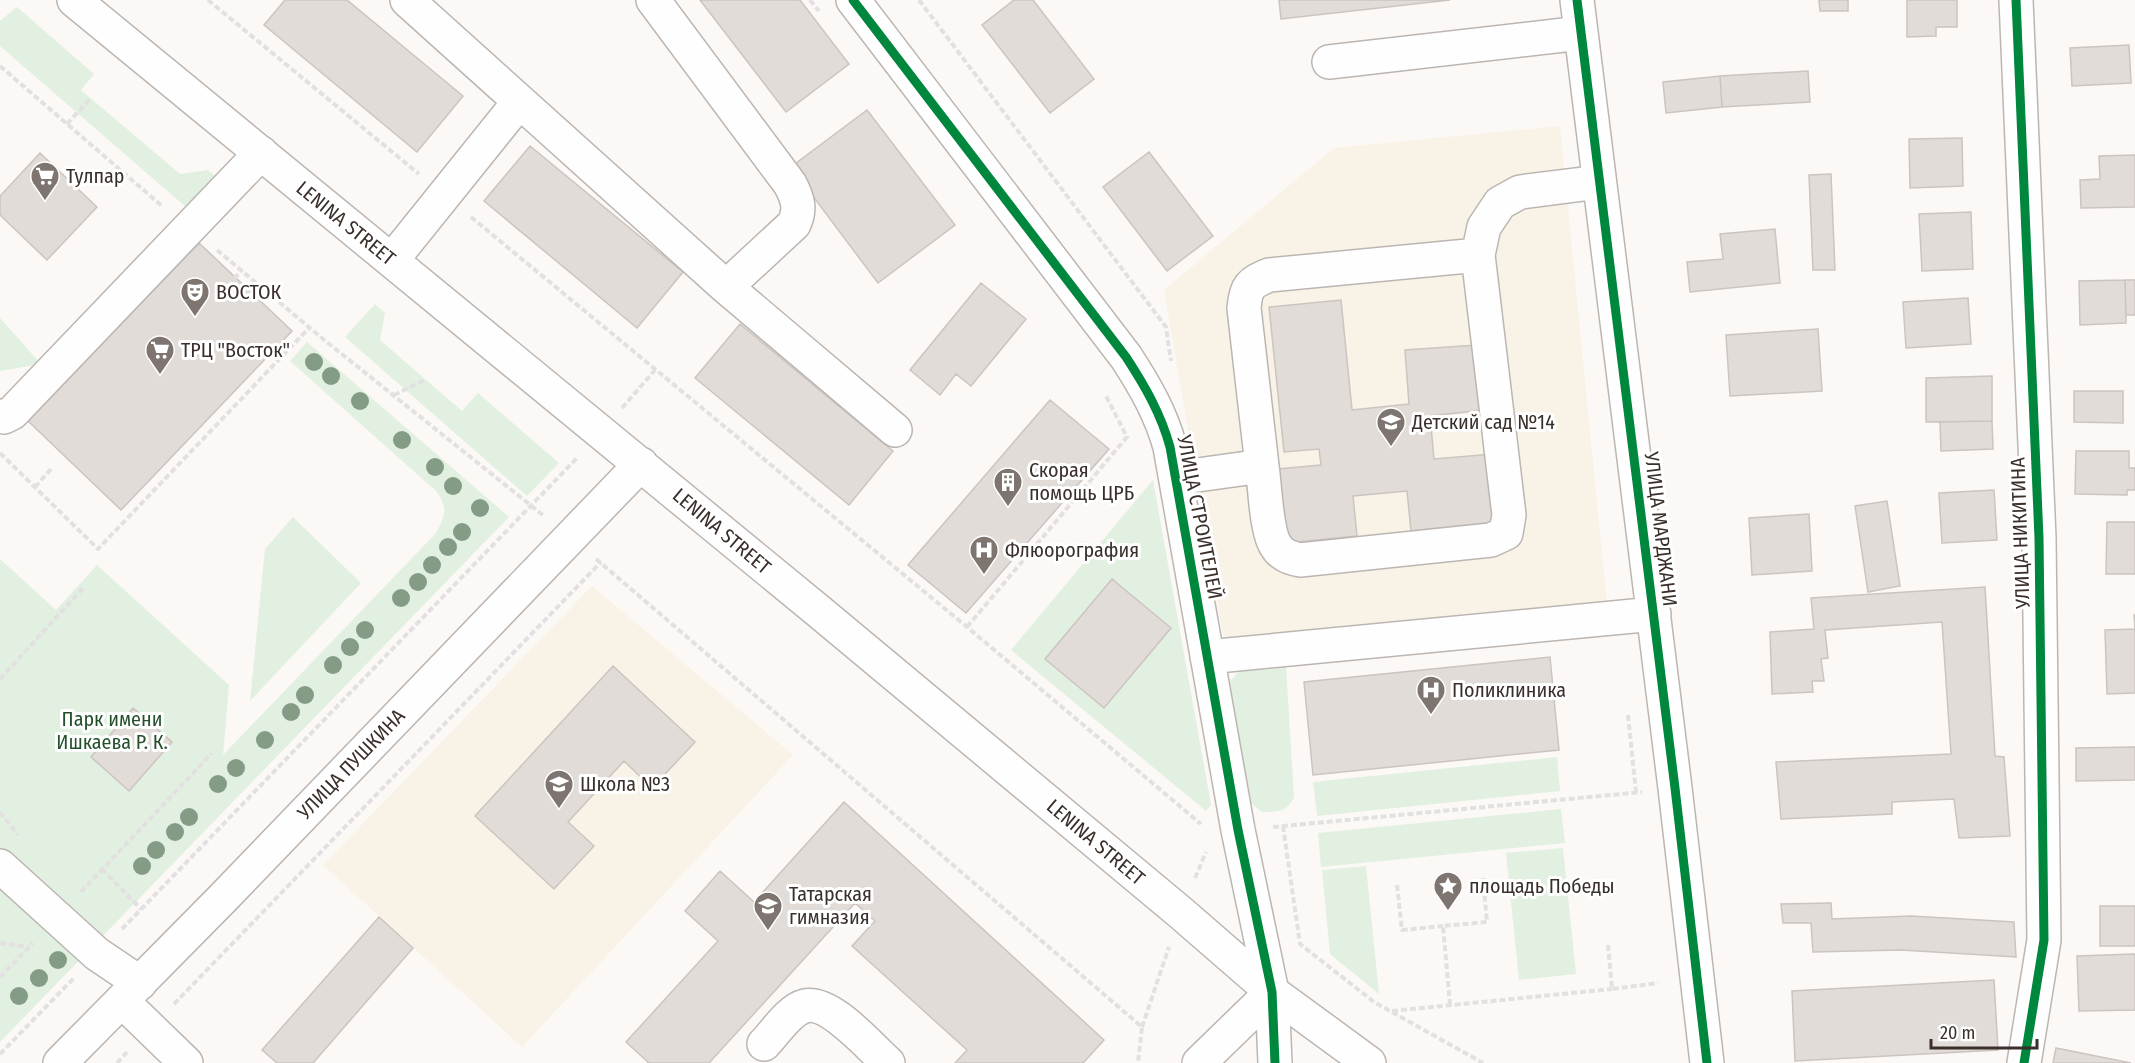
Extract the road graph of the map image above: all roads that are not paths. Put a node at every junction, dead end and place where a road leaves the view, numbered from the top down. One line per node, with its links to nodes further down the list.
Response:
1 (74, 0): 10 (street, LENINA STREET)
2 (407, 0): 9 (street)
3 (653, 0): 14 (street)
4 (853, 0): 19 (street, УЛИЦА СТРОИТЕЛЕЙ)
5 (1577, 0): 7 (street, УЛИЦА МАРДЖАНИ)
6 (2016, 0): 33 (street, УЛИЦА НИКИТИНА)
7 (1581, 33): 8 (street); 11 (street, УЛИЦА МАРДЖАНИ)
8 (1329, 62)
9 (519, 102): 13 (street); 14 (street)
10 (261, 153): 13 (street, LENINA STREET); 15 (street)
11 (1599, 182): 12 (street); 20 (street, УЛИЦА МАРДЖАНИ)
12 (1478, 255): 18 (street); 18 (street)
13 (392, 260): 17 (street, LENINA STREET)
14 (726, 287): 16 (street)
15 (0, 416)
16 (895, 430)
17 (641, 464): 23 (street, УЛИЦА ПУШКИНА); 24 (street, LENINA STREET)
18 (1262, 466): 19 (street)
19 (1176, 478): 21 (street, УЛИЦА СТРОИТЕЛЕЙ)
20 (1654, 614): 21 (street); 32 (street, УЛИЦА МАРДЖАНИ)
21 (1207, 657): 24 (street, УЛИЦА СТРОИТЕЛЕЙ)
22 (0, 867): 23 (street)
23 (131, 992): 26 (street, УЛИЦА ПУШКИНА); 27 (street)
24 (1272, 992): 29 (street); 30 (street, УЛИЦА СТРОИТЕЛЕЙ); 31 (street, LENINA STREET)
25 (764, 1044): 28 (street)
26 (60, 1063)
27 (186, 1063)
28 (888, 1063)
29 (1199, 1063)
30 (1275, 1063)
31 (1370, 1063)
32 (1707, 1063)
33 (2024, 1063)

